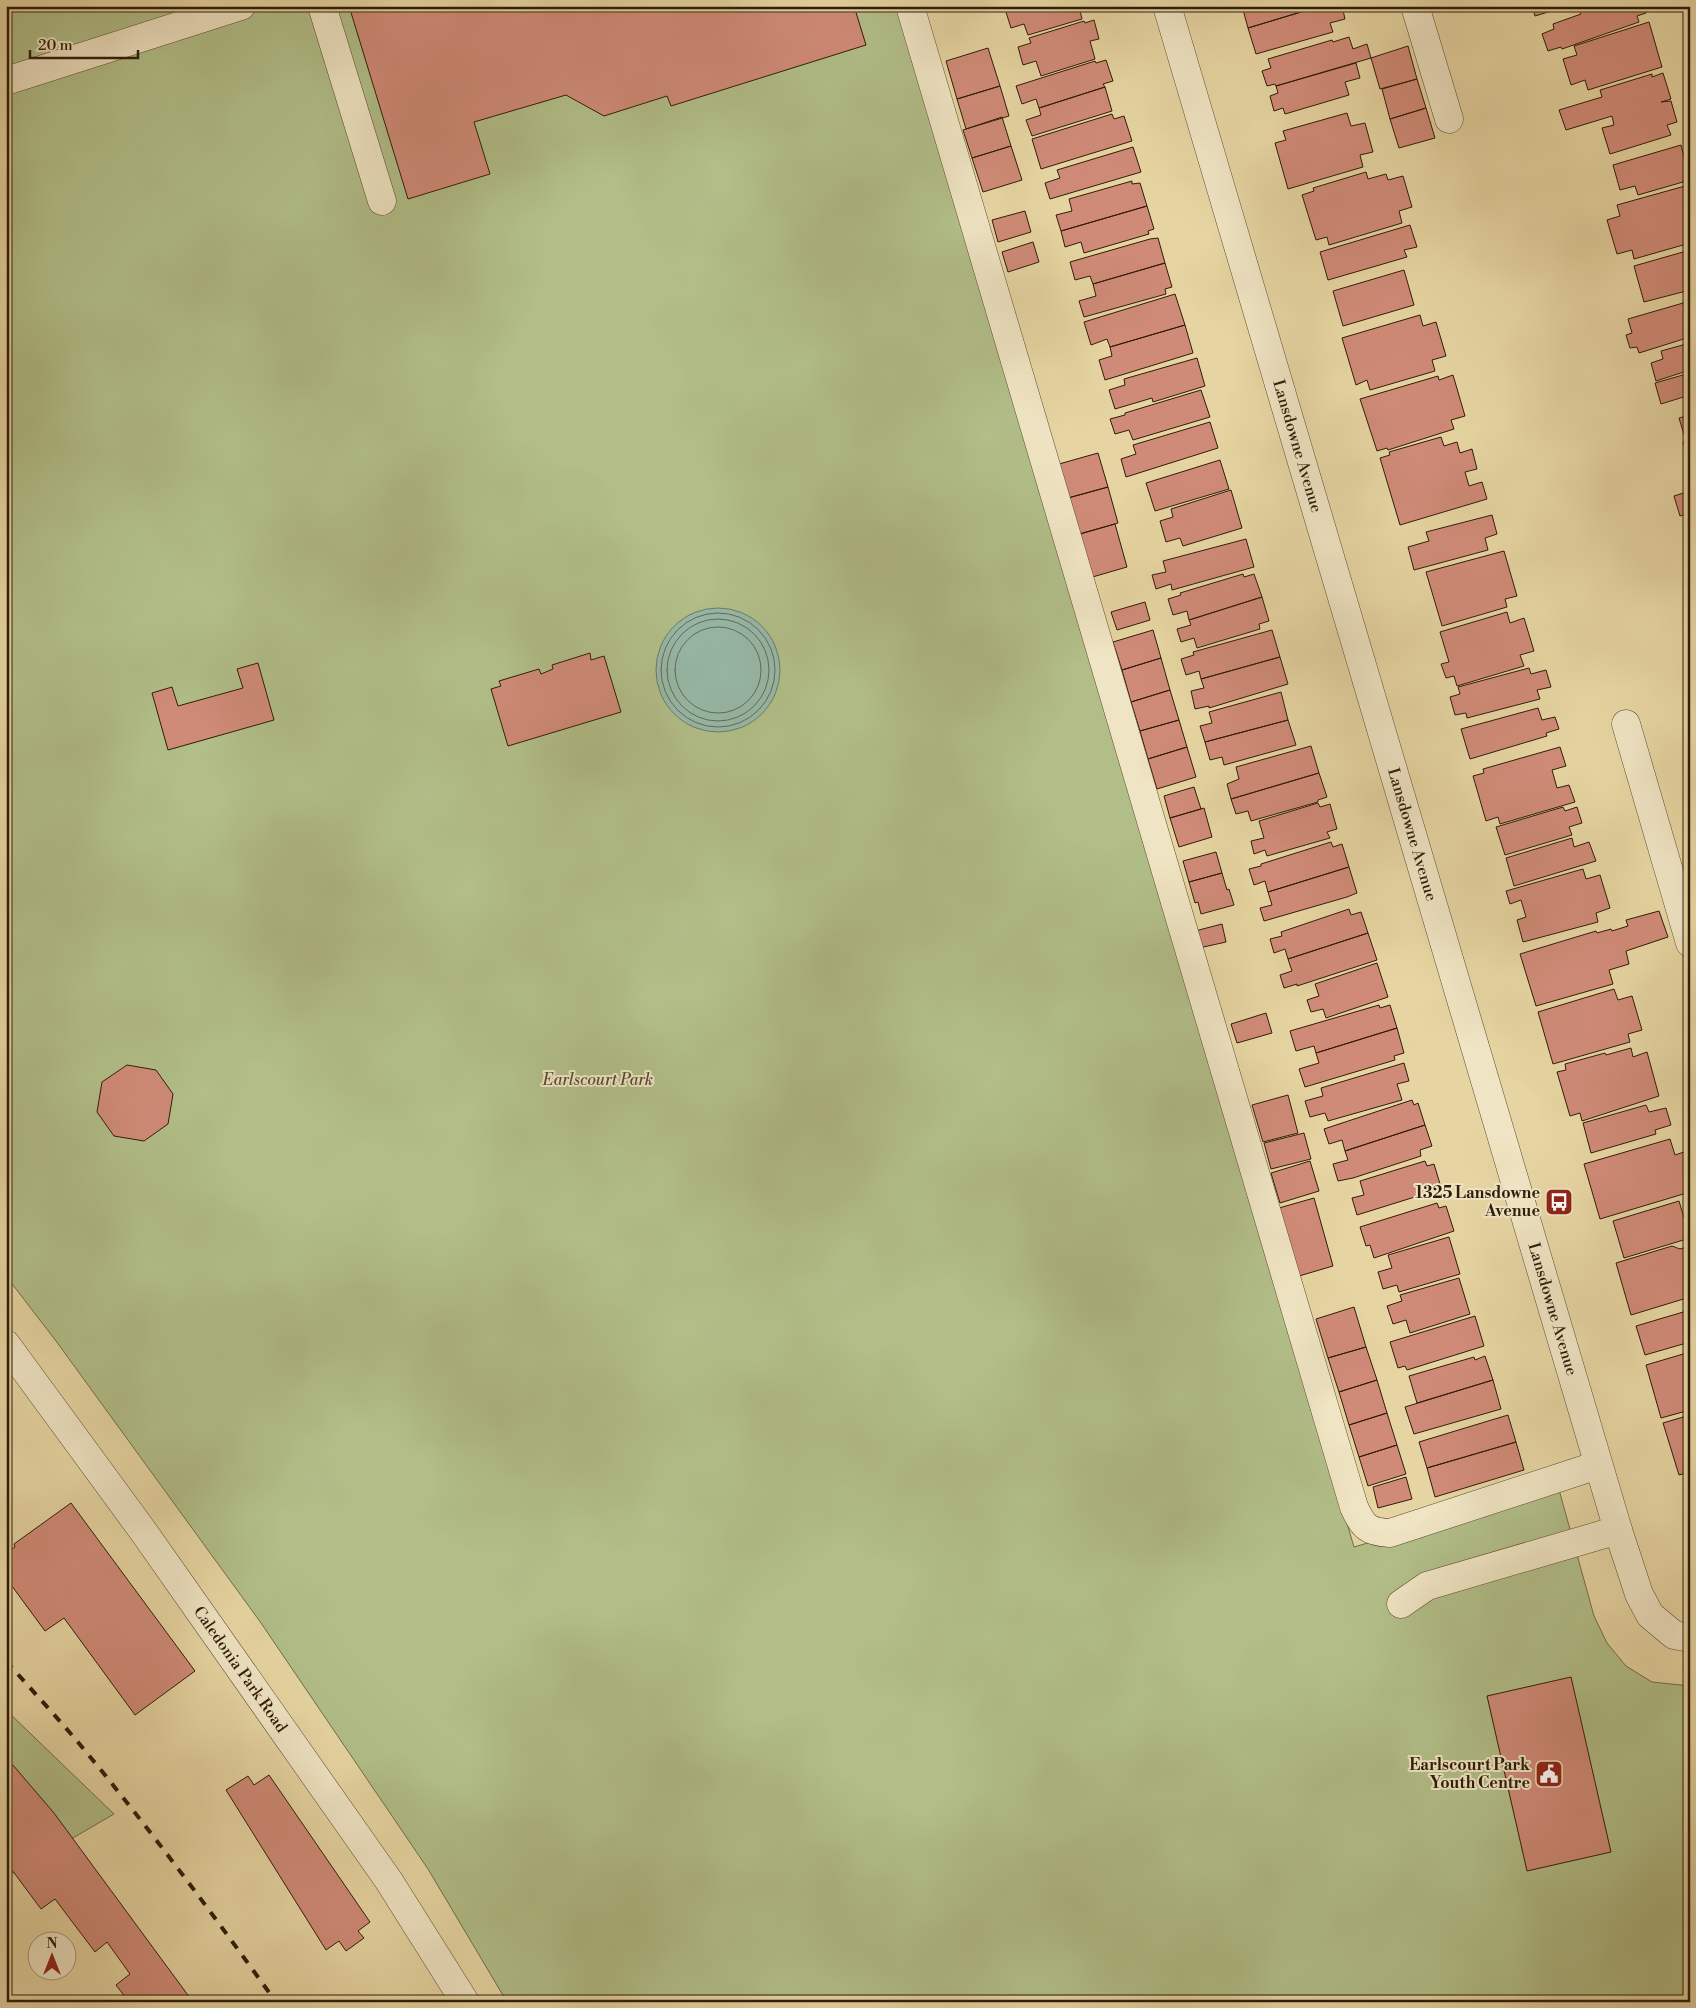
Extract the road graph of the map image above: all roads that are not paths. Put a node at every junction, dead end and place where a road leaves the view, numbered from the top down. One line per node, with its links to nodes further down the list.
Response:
1 (241, 6): 6 (street)
2 (322, 6): 8 (street)
3 (910, 6): 12 (street)
4 (1167, 6): 12 (street, Lansdowne Avenue)
5 (1415, 6): 7 (street)
6 (6, 81)
7 (1449, 119)
8 (382, 201)
9 (1626, 724): 10 (street)
10 (1690, 943)
11 (6, 1344): 16 (street, Caledonia Park Road)
12 (1598, 1465): 13 (street, Lansdowne Avenue)
13 (1618, 1530): 14 (street); 15 (street, Lansdowne Avenue)
14 (1401, 1604)
15 (1690, 1638)
16 (465, 2002)

